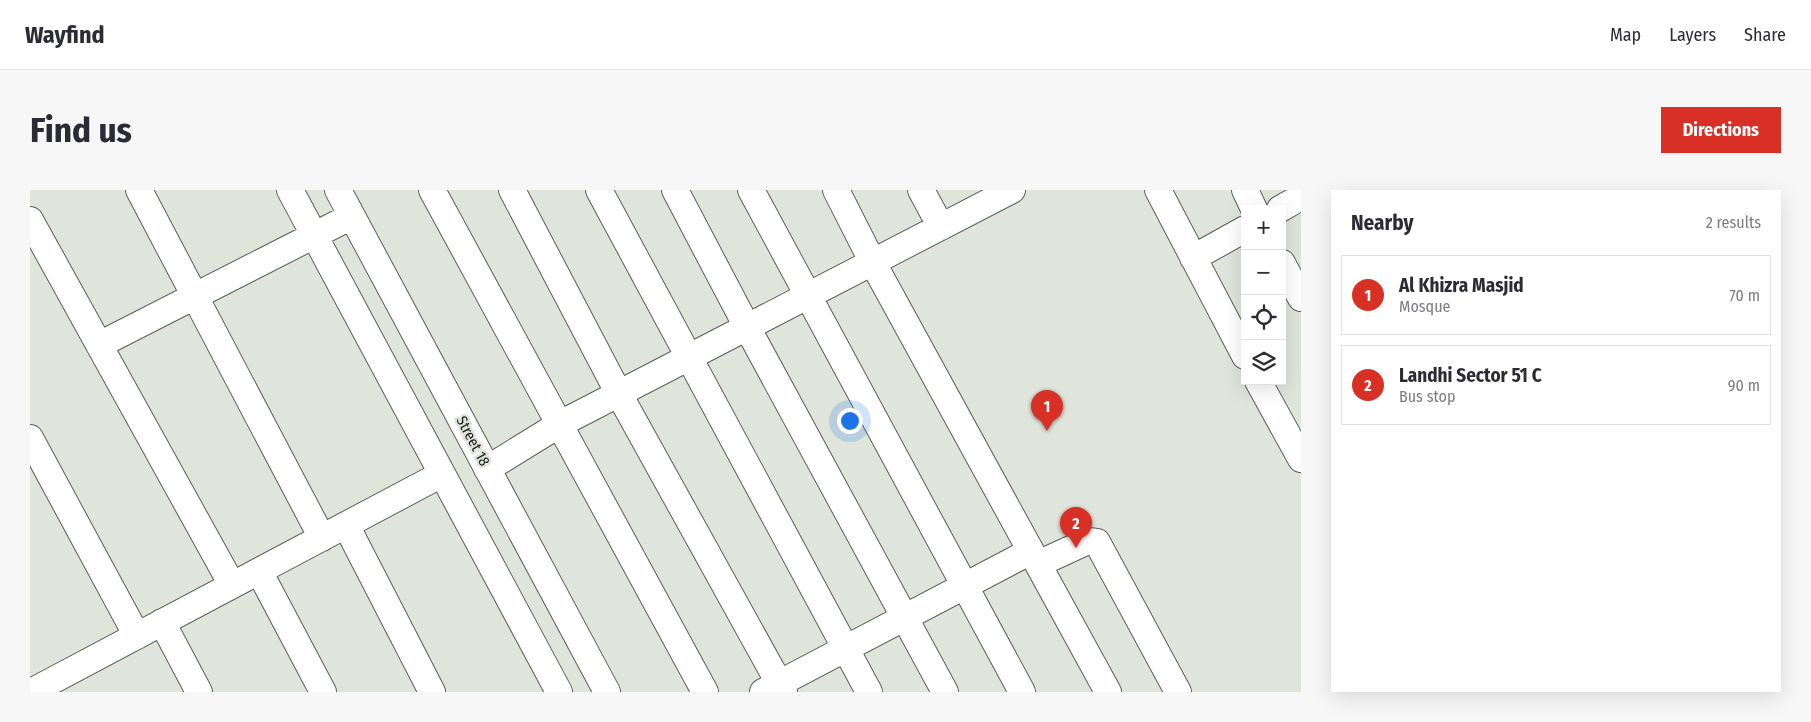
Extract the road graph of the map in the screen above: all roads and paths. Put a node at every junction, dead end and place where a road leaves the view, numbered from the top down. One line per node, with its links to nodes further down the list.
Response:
1 (139, 190): 26 (street)
2 (290, 190): 21 (street)
3 (338, 190): 17 (street, Street 18)
4 (432, 190): 34 (street)
5 (512, 190): 33 (street)
6 (599, 190): 31 (street)
7 (675, 190): 28 (street)
8 (752, 190): 25 (street)
9 (836, 190): 23 (street)
10 (921, 190): 19 (street)
11 (1158, 190): 22 (street)
12 (1244, 190): 15 (street)
13 (1002, 192): 19 (street)
14 (1301, 197): 16 (street)
15 (1252, 205)
16 (1286, 206)
17 (352, 216): 21 (street); 37 (street, Street 18)
18 (30, 220): 29 (street)
19 (941, 227): 23 (street)
20 (1241, 231): 22 (street)
21 (315, 236): 26 (street); 38 (street)
22 (1193, 258): 30 (street)
23 (873, 263): 25 (street); 41 (street)
24 (1286, 270): 27 (street)
25 (808, 295): 28 (street); 44 (street)
26 (195, 296): 29 (street); 40 (street)
27 (1301, 298)
28 (747, 327): 31 (street); 45 (street)
29 (99, 345): 43 (street)
30 (1241, 348)
31 (689, 357): 33 (street); 48 (street)
32 (1260, 385): 36 (street)
33 (619, 394): 34 (street); 50 (street)
34 (560, 424): 37 (street); 57 (street)
35 (30, 438): 47 (street)
36 (1301, 459)
37 (487, 469): 56 (street, Street 18)
38 (442, 474): 39 (street); 55 (street)
39 (346, 525): 40 (street); 54 (street)
40 (322, 538): 42 (street)
41 (1035, 557): 44 (street); 61 (street); 62 (street)
42 (259, 571): 43 (street); 53 (street)
43 (232, 585): 46 (street)
44 (965, 587): 45 (street); 60 (street)
45 (905, 619): 48 (street); 59 (street)
46 (162, 622): 47 (street); 52 (street)
47 (137, 636): 49 (street)
48 (845, 649): 50 (street); 58 (street)
49 (61, 685): 51 (street)
50 (776, 689)
51 (30, 692)
52 (199, 692)
53 (323, 692)
54 (432, 692)
55 (559, 692)
56 (607, 692)
57 (704, 692)
58 (868, 692)
59 (945, 692)
60 (1022, 692)
61 (1108, 692)
62 (1178, 692)

